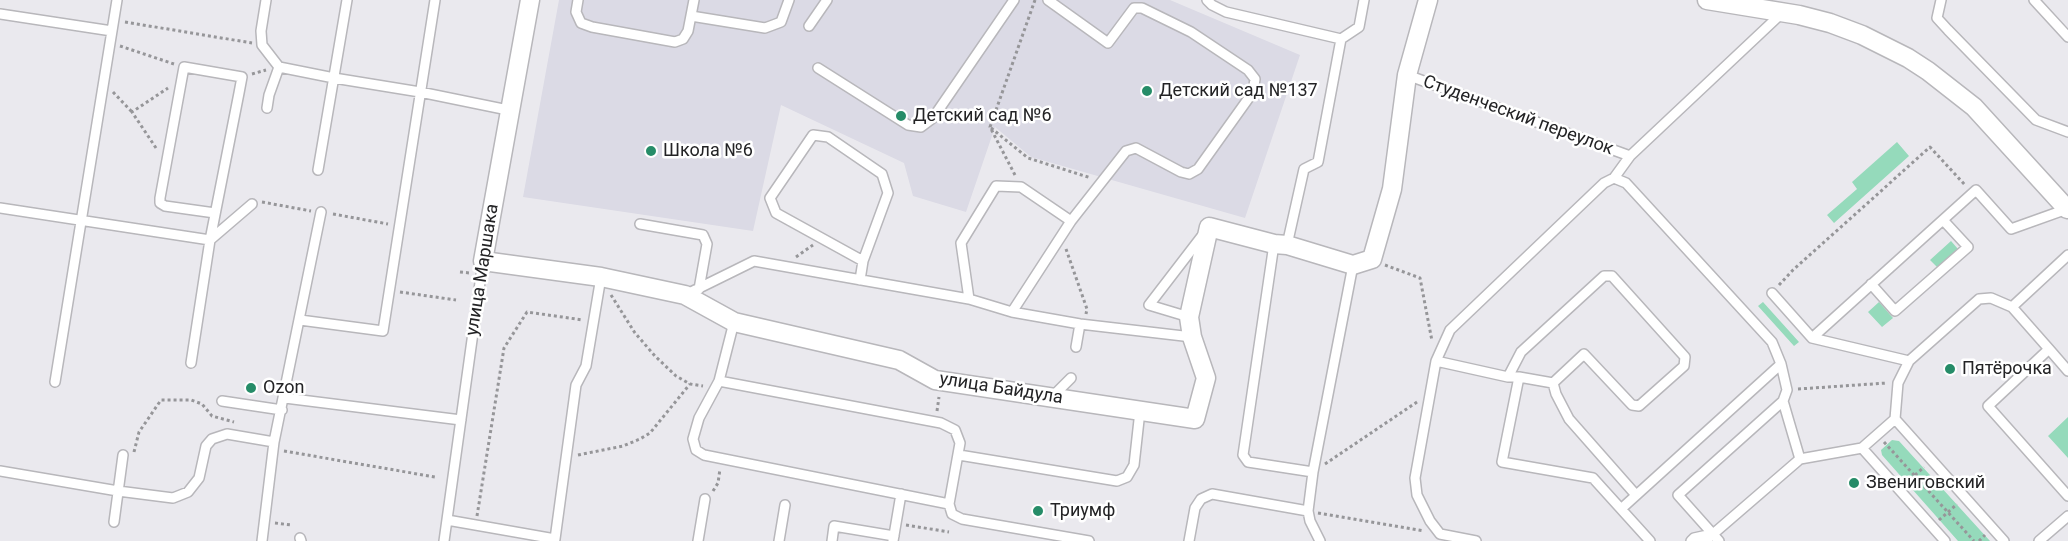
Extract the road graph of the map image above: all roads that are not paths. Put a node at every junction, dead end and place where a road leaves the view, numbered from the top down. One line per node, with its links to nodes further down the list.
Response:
1 (117, 0): 23 (lane)
2 (267, 0): 26 (lane)
3 (347, 0): 29 (lane)
4 (435, 0): 30 (lane)
5 (530, 0): 32 (street, улица Маршака)
6 (578, 0): 21 (lane)
7 (694, 0): 21 (lane)
8 (789, 0): 21 (lane)
9 (827, 0): 22 (lane)
10 (1014, 0): 27 (lane)
11 (1048, 0): 45 (lane)
12 (1207, 0): 25 (lane)
13 (1364, 0): 25 (lane)
14 (1428, 0): 28 (street)
15 (1707, 0): 18 (street)
16 (1941, 0): 33 (lane)
17 (2034, 0): 24 (lane)
18 (1754, 4): 19 (street)
19 (1782, 13): 34 (lane); 40 (street)
20 (0, 14): 23 (lane)
21 (691, 16)
22 (809, 26)
23 (112, 31): 43 (lane)
24 (2068, 37)
25 (1341, 39): 49 (lane)
26 (279, 67): 29 (lane); 31 (lane)
27 (818, 68)
28 (1407, 75): 34 (lane, Студенческий переулок); 53 (street)
29 (334, 78): 30 (lane); 35 (lane)
30 (420, 92): 32 (lane); 63 (lane)
31 (267, 108)
32 (508, 110): 51 (street, улица Маршака)
33 (2068, 132)
34 (1630, 156): 36 (lane)
35 (318, 170)
36 (1614, 178): 70 (lane); 73 (lane)
37 (2068, 194): 40 (street)
38 (252, 204): 48 (lane)
39 (0, 208): 43 (lane)
40 (2068, 210): 44 (lane)
41 (321, 212): 63 (lane)
42 (215, 213): 42 (lane); 48 (lane)
43 (81, 219): 48 (lane); 79 (lane)
44 (1943, 220): 56 (lane); 56 (lane)
45 (1071, 221): 59 (lane); 61 (lane)
46 (640, 224): 57 (lane)
47 (1209, 227): 49 (street); 62 (street, улица Байдула); 62 (lane)
48 (210, 240): 72 (lane)
49 (1280, 245): 53 (street); 95 (lane)
50 (2068, 255): 60 (lane)
51 (483, 261): 54 (street, улица Байдула); 88 (lane, улица Маршака)
52 (863, 261): 52 (lane); 55 (lane)
53 (1353, 266): 95 (lane)
54 (601, 277): 57 (street, улица Байдула); 111 (lane)
55 (860, 280): 57 (lane); 59 (lane)
56 (1871, 284): 67 (lane)
57 (692, 292): 64 (street, улица Байдула)
58 (1772, 293): 67 (lane)
59 (969, 299): 61 (lane)
60 (2012, 307): 69 (lane); 71 (lane)
61 (1012, 312): 65 (lane)
62 (1189, 317): 66 (street, улица Байдула)
63 (300, 320): 82 (lane)
64 (734, 322): 78 (lane); 81 (street, улица Байдула)
65 (1082, 324): 66 (lane); 68 (lane)
66 (1192, 337): 86 (street, улица Байдула)
67 (1812, 338): 71 (lane)
68 (1076, 347)
69 (2049, 350): 74 (lane); 99 (lane)
70 (1436, 361): 75 (lane); 120 (lane)
71 (1909, 361): 87 (lane)
72 (191, 363)
73 (1781, 364): 84 (lane); 98 (lane)
74 (2068, 371)
75 (1508, 377): 76 (lane); 80 (lane)
76 (1519, 377): 80 (lane); 103 (lane)
77 (1071, 378): 81 (lane)
78 (719, 381): 92 (lane); 97 (lane)
79 (55, 382)
80 (1553, 383): 98 (lane)
81 (1053, 396): 86 (street, улица Байдула)
82 (285, 398): 85 (lane); 88 (lane)
83 (222, 401): 85 (lane)
84 (1783, 401): 93 (lane); 110 (lane)
85 (282, 410): 89 (lane)
86 (1140, 411): 92 (lane)
87 (1895, 419): 90 (lane); 123 (lane)
88 (461, 420): 106 (lane, улица Маршака)
89 (274, 446): 96 (lane); 112 (lane)
90 (1862, 448): 93 (lane); 122 (lane)
91 (123, 455): 96 (lane)
92 (959, 455): 101 (lane)
93 (1800, 459): 110 (lane)
94 (0, 471): 96 (lane)
95 (1313, 472): 104 (lane)
96 (117, 491): 107 (lane)
97 (901, 494): 101 (lane); 108 (lane)
98 (1636, 495): 103 (lane)
99 (2068, 496)
100 (705, 499): 114 (lane)
101 (949, 504): 117 (lane)
102 (785, 505): 115 (lane)
103 (1621, 509): 109 (lane)
104 (1308, 511): 118 (lane); 119 (lane)
105 (2068, 516): 124 (lane)
106 (447, 520): 111 (lane); 113 (lane, улица Маршака)
107 (114, 522)
108 (893, 539): 116 (lane)
109 (1644, 539)
110 (1712, 539): 121 (lane)
111 (559, 540)
112 (262, 541)
113 (444, 541)
114 (698, 541)
115 (779, 541)
116 (832, 541)
117 (1089, 541)
118 (1189, 541)
119 (1320, 541)
120 (1476, 541)
121 (1691, 541)
122 (1945, 541)
123 (2004, 541)
124 (2039, 541)

